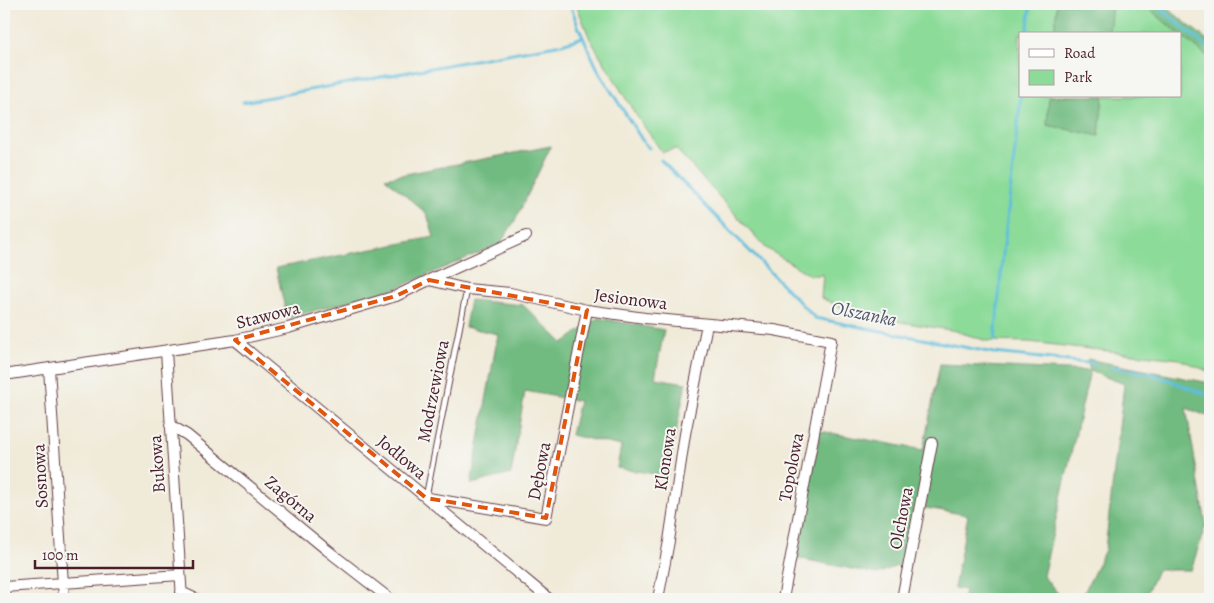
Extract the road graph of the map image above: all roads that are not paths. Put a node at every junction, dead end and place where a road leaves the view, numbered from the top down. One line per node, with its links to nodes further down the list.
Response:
1 (526, 236): 2 (street, Stawowa)
2 (429, 280): 3 (street, Jesionowa); 6 (street, Stawowa)
3 (467, 289): 4 (street, Jesionowa); 13 (lane, Modrzewiowa)
4 (587, 310): 5 (street, Jesionowa); 13 (street, Dębowa)
5 (707, 324): 7 (street, Jesionowa); 22 (street, Klonowa)
6 (235, 340): 8 (street, Stawowa); 13 (street, Jodłowa)
7 (831, 341): 23 (street, Topolowa)
8 (166, 351): 9 (street, Stawowa); 11 (street, Bukowa)
9 (49, 368): 10 (street, Stawowa); 15 (street, Sosnowa)
10 (4, 375)
11 (170, 425): 14 (street, Bukowa); 20 (street, Zagórna)
12 (932, 443): 24 (street, Olchowa)
13 (426, 498): 21 (street, Jodłowa)
14 (180, 575): 15 (street); 17 (street, Bukowa)
15 (63, 583): 16 (street); 18 (street, Sosnowa)
16 (4, 588)
17 (182, 596): 19 (street)
18 (64, 599)
19 (196, 599)
20 (390, 599)
21 (549, 599)
22 (658, 599)
23 (782, 599)
24 (902, 599)

